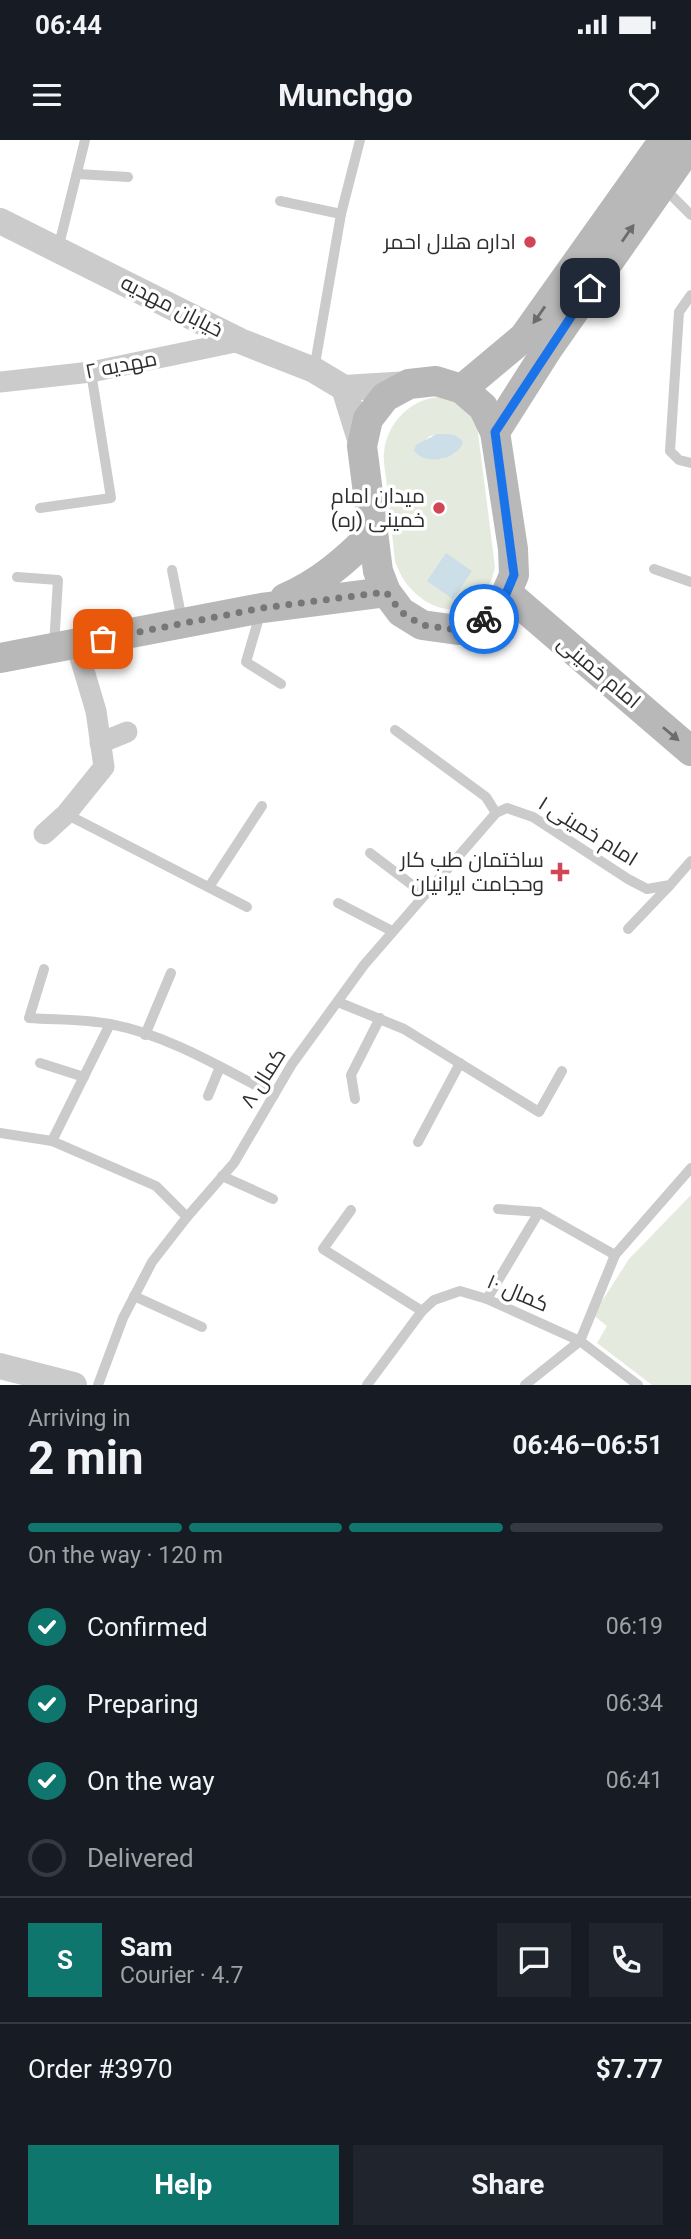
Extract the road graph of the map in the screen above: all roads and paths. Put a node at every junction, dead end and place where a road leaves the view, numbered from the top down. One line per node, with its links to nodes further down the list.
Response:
1 (85, 140): 5 (lane)
2 (360, 140): 9 (lane)
3 (664, 140): 20 (main road, one-way to 20)
4 (691, 144): 7 (main road)
5 (78, 174): 6 (lane); 12 (lane)
6 (128, 177)
7 (661, 186): 10 (lane); 21 (main road, one-way to 7)
8 (280, 201): 9 (lane)
9 (341, 214): 15 (lane)
10 (691, 215)
11 (0, 221): 12 (street, خیابان مهدیه)
12 (58, 249): 14 (street, خیابان مهدیه)
13 (691, 295): 23 (lane)
14 (240, 341): 15 (street, خیابان مهدیه); 16 (street, مهدیه ۲)
15 (314, 370): 19 (street, خیابان مهدیه)
16 (91, 372): 17 (street, مهدیه ۲); 24 (lane)
17 (0, 382)
18 (409, 384): 19 (street); 20 (main road); 22 (main road)
19 (344, 388): 22 (street)
20 (462, 389): 21 (main road)
21 (495, 432): 31 (main road)
22 (362, 446): 25 (main road)
23 (691, 463)
24 (40, 508)
25 (373, 533): 30 (main road); 32 (main road)
26 (654, 569): 29 (lane)
27 (172, 570): 33 (lane)
28 (17, 577): 34 (lane)
29 (691, 582)
30 (386, 592): 31 (main road); 32 (main road)
31 (508, 594): 40 (main road, امام خمینی, one-way to 40)
32 (262, 608): 33 (main road); 36 (lane)
33 (182, 623): 34 (main road)
34 (65, 647): 35 (main road); 39 (street)
35 (0, 658)
36 (281, 684)
37 (395, 730): 42 (lane)
38 (127, 732): 39 (street)
39 (100, 743): 43 (street)
40 (691, 751)
41 (262, 806): 48 (lane)
42 (496, 813): 47 (lane, امام خمینی ۱); 49 (lane, کمال ۸)
43 (66, 814): 44 (street); 48 (lane)
44 (44, 834)
45 (370, 853): 49 (lane)
46 (691, 861): 47 (lane)
47 (670, 885): 52 (lane)
48 (209, 887): 51 (lane)
49 (424, 894): 53 (lane, کمال ۸)
50 (338, 903): 53 (lane)
51 (247, 907)
52 (628, 929)
53 (392, 931): 56 (lane, کمال ۸)
54 (44, 969): 58 (lane)
55 (171, 973): 59 (lane)
56 (338, 1002): 57 (lane); 65 (lane, کمال ۸)
57 (380, 1018): 61 (lane); 67 (lane)
58 (110, 1024): 59 (lane); 64 (lane)
59 (145, 1035): 62 (lane)
60 (40, 1063): 64 (lane)
61 (460, 1063): 63 (lane); 70 (lane)
62 (220, 1067): 65 (lane); 66 (lane)
63 (562, 1071)
64 (84, 1077): 69 (lane)
65 (274, 1095): 72 (lane, کمال ۸)
66 (208, 1096)
67 (355, 1099)
68 (0, 1133): 69 (lane)
69 (52, 1141): 77 (lane)
70 (418, 1142)
71 (691, 1168): 78 (lane)
72 (222, 1177): 73 (lane); 77 (lane, کمال ۸)
73 (273, 1199)
74 (498, 1209): 76 (lane)
75 (351, 1210): 81 (lane)
76 (539, 1212): 78 (lane); 80 (lane)
77 (187, 1217): 79 (lane, کمال ۸)
78 (615, 1255): 83 (lane)
79 (134, 1296): 82 (lane); 86 (lane, کمال ۸)
80 (487, 1298): 81 (lane, کمال ۱۰); 83 (lane, کمال ۱۰)
81 (422, 1311): 87 (lane, کمال ۱۰)
82 (202, 1327)
83 (580, 1341): 88 (lane); 89 (lane, کمال ۱۰)
84 (14, 1374): 85 (street)
85 (74, 1385)
86 (98, 1385)
87 (367, 1385)
88 (525, 1385)
89 (638, 1385)

